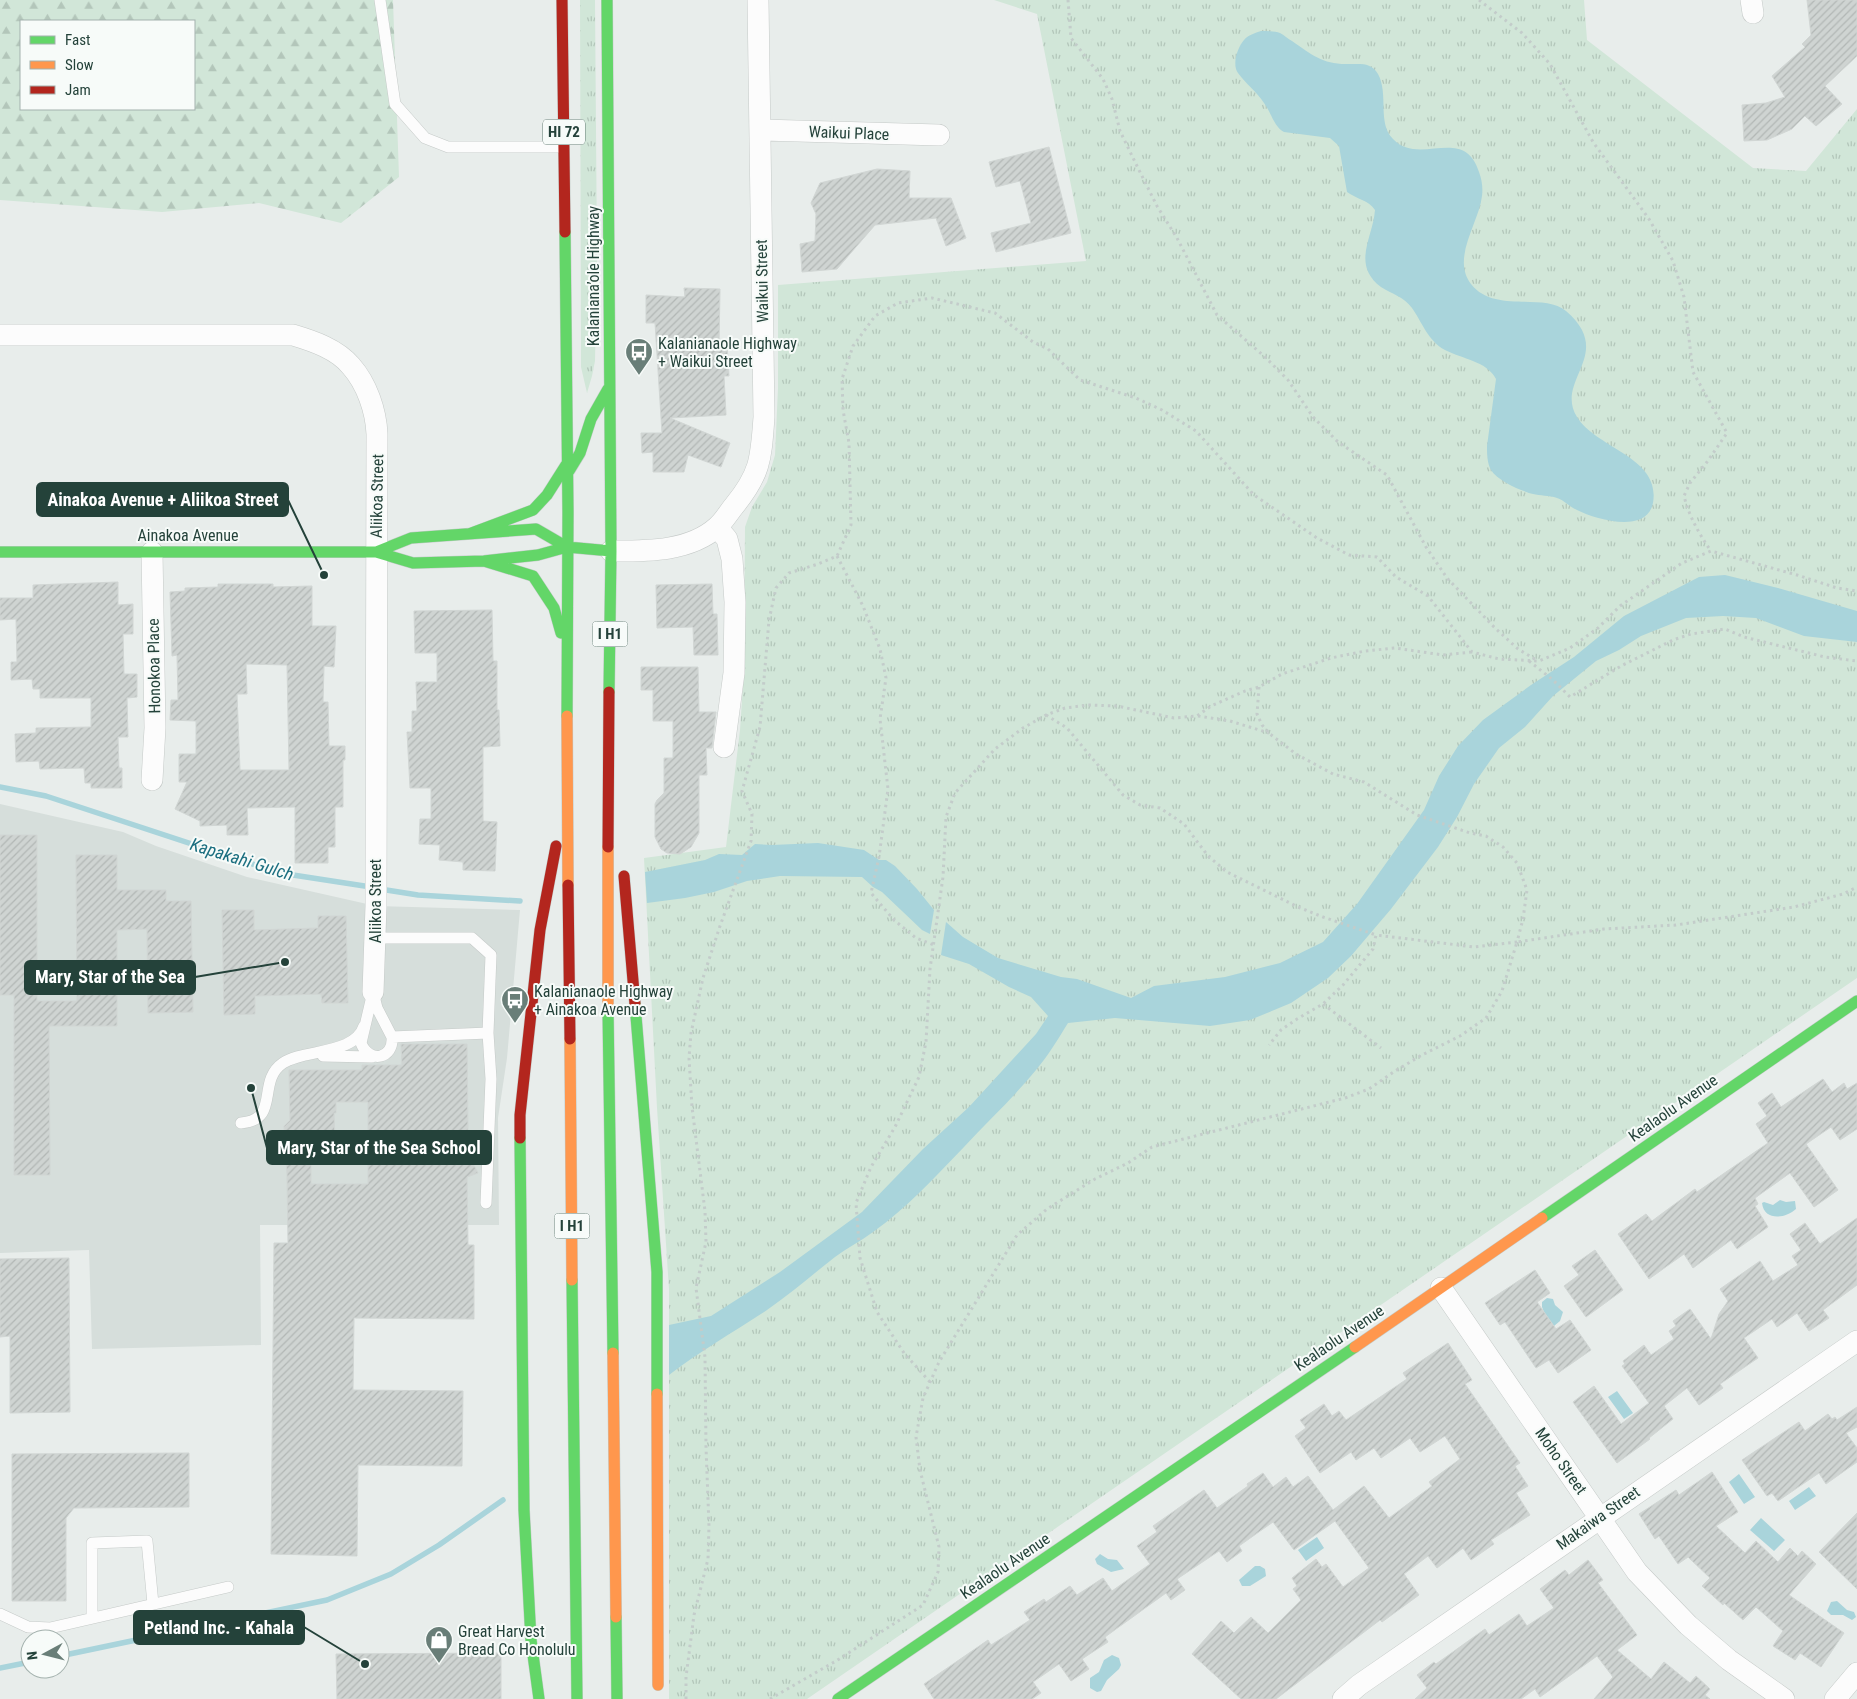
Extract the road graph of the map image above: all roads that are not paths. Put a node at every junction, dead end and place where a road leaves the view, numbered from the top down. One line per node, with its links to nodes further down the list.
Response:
1 (380, 0): 7 (lane)
2 (562, 0): 7 (main road, Kalaniana’ole Highway / HI 72)
3 (607, 0): 9 (main road, Kalaniana’ole Highway / HI 72)
4 (758, 0): 5 (street, Waikui Street)
5 (760, 130): 6 (street, Waikui Place); 11 (street, Waikui Street)
6 (939, 135)
7 (564, 147): 10 (main road, Kalaniana’ole Highway / HI 72)
8 (0, 335): 17 (street, Aliikoa Street)
9 (610, 385): 10 (main road); 14 (main road, Kalaniana’ole Highway / HI 72)
10 (566, 470): 12 (main road); 13 (main road, Kalaniana’ole Highway / HI 72)
11 (718, 526): 14 (street, Waikui Street); 21 (street)
12 (469, 534): 13 (main road, Ainakoa Avenue); 17 (main road, Ainakoa Avenue)
13 (567, 547): 14 (main road, Ainakoa Avenue); 18 (main road, Ainakoa Avenue); 19 (main road, I H1)
14 (611, 551): 20 (main road, I H1)
15 (0, 552): 16 (main road, Ainakoa Avenue)
16 (152, 552): 17 (main road, Ainakoa Avenue); 22 (street, Honokoa Place)
17 (376, 552): 18 (main road, Ainakoa Avenue); 26 (street, Aliikoa Street)
18 (484, 561): 19 (main road)
19 (567, 659): 23 (main road, I H1)
20 (610, 717): 24 (main road); 47 (main road, I H1)
21 (724, 747)
22 (152, 780)
23 (567, 788): 45 (main road); 46 (main road, I H1)
24 (620, 832)
25 (622, 861): 44 (main road)
26 (376, 938): 27 (street, Aliikoa Street); 30 (lane)
27 (372, 992): 29 (lane); 31 (lane)
28 (1857, 1001): 36 (main road, Kealaolu Avenue)
29 (364, 1026): 32 (lane); 33 (lane)
30 (488, 1032): 31 (lane); 35 (lane)
31 (392, 1037): 33 (lane)
32 (304, 1056): 33 (lane); 34 (lane)
33 (375, 1057)
34 (241, 1123)
35 (486, 1203)
36 (1441, 1288): 38 (street, Moho Street); 50 (main road, Kealaolu Avenue)
37 (1857, 1341): 38 (street, Makaiwa Street)
38 (1600, 1517): 51 (street, Makaiwa Street); 52 (street, Moho Street)
39 (228, 1587): 40 (lane)
40 (153, 1604): 42 (lane); 42 (lane)
41 (0, 1614): 42 (lane)
42 (92, 1618)
43 (1857, 1672): 53 (street)
44 (658, 1685): 48 (main road); 49 (main road)
45 (539, 1699)
46 (577, 1699)
47 (617, 1699)
48 (654, 1699)
49 (660, 1699)
50 (838, 1699)
51 (1343, 1699)
52 (1784, 1699)
53 (1835, 1699)

